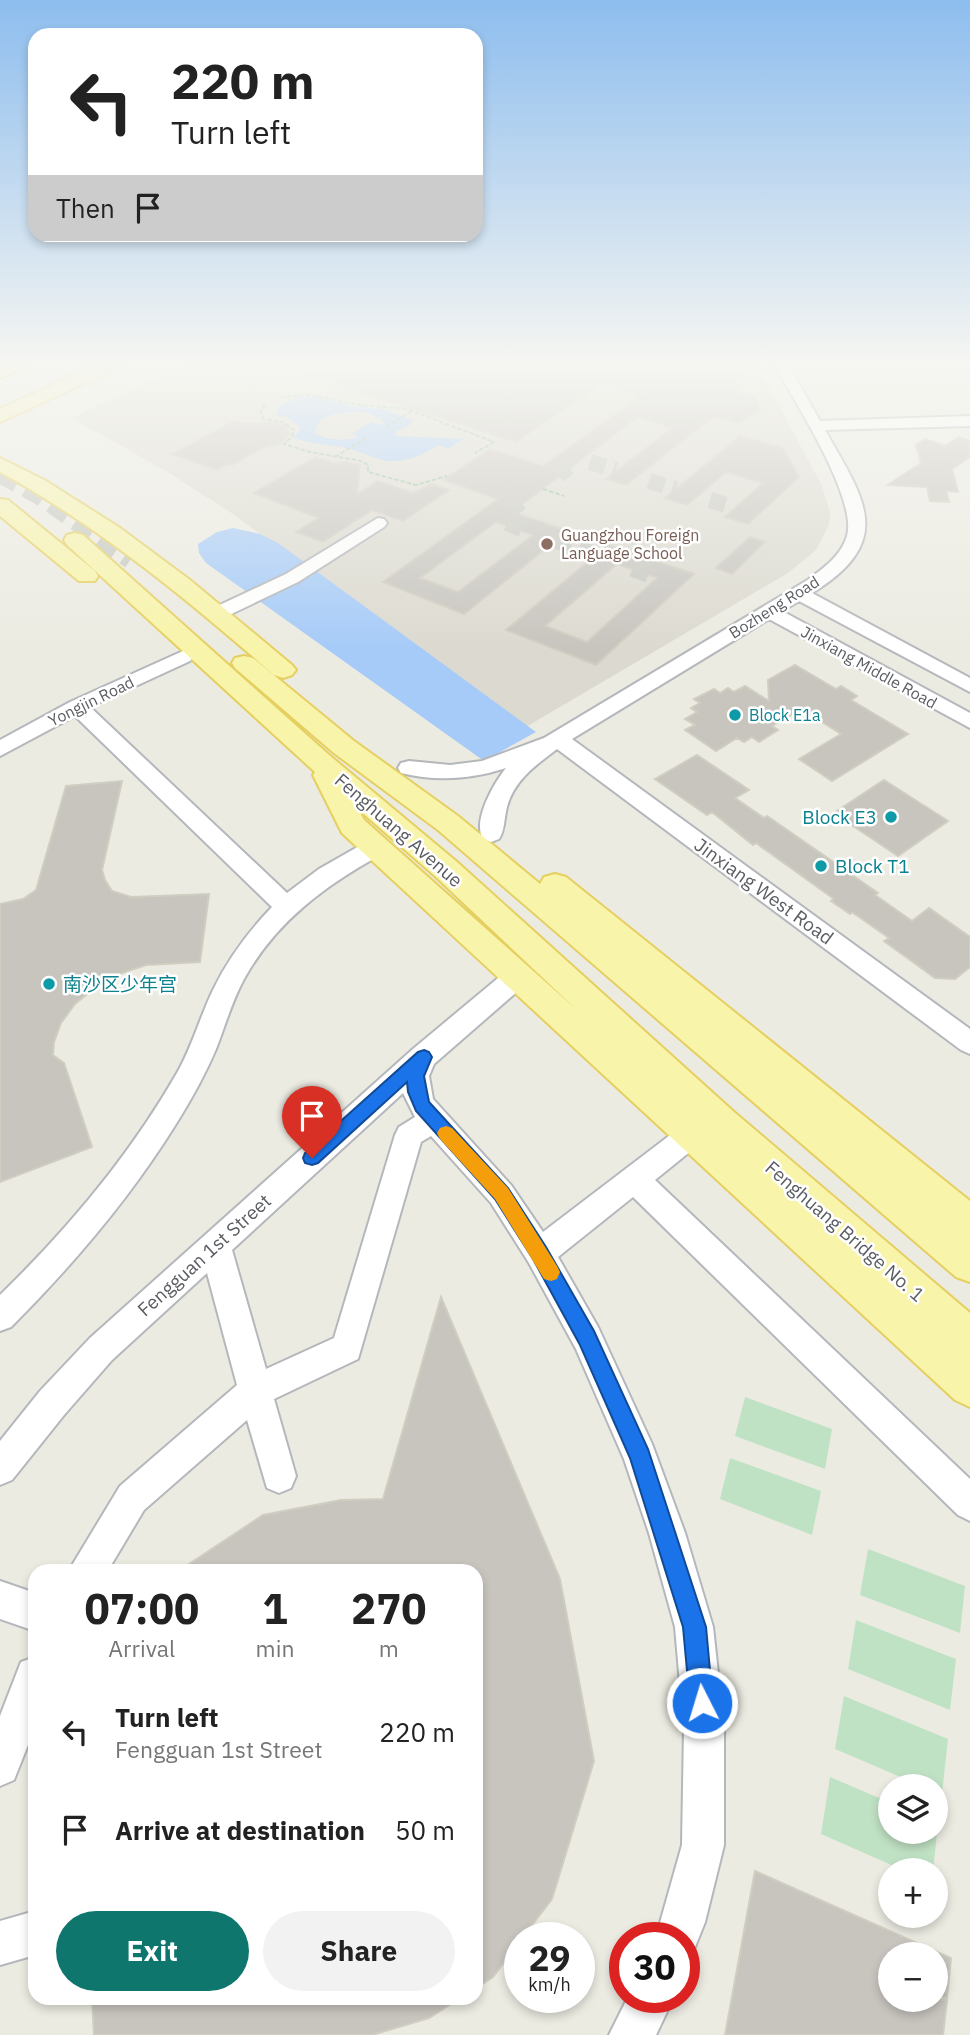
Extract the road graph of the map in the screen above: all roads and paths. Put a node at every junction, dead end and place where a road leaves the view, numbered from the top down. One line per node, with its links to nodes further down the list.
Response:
1 (348, 459): 4 (path)
2 (834, 459): 11 (street, Bozheng Road)
3 (1, 464): 12 (main road)
4 (447, 476)
5 (543, 489): 6 (path)
6 (564, 496)
7 (0, 505): 14 (main road)
8 (378, 523): 12 (street)
9 (75, 540): 19 (main road, Fenghuang Avenue)
10 (131, 559): 19 (main road, Fenghuang Avenue)
11 (798, 593): 13 (street, Bozheng Road); 15 (street, Jinxiang Middle Road)
12 (227, 608): 19 (main road)
13 (768, 611): 17 (street, Jinxiang Middle Road); 18 (street, Bozheng Road)
14 (183, 657): 16 (street, Yongjin Road); 19 (main road)
15 (970, 686)
16 (77, 706): 20 (street, Yongjin Road); 24 (street)
17 (970, 722)
18 (555, 741): 21 (street); 22 (street); 26 (street, Jinxiang West Road)
19 (322, 745): 21 (main road); 23 (main road); 29 (main road, Fenghuang Avenue); 34 (main road, Fenghuang Avenue)
20 (0, 749)
21 (408, 768): 22 (main road)
22 (491, 834): 31 (main road)
23 (376, 847): 24 (street); 25 (main road)
24 (286, 907): 35 (street)
25 (518, 976): 27 (street); 29 (main road)
26 (970, 1043)
27 (424, 1057): 28 (street); 32 (street, Fengguan 1st Street)
28 (434, 1120): 33 (street); 38 (street)
29 (706, 1128): 30 (street); 36 (main road, Fenghuang Bridge No. 1); 37 (main road)
30 (634, 1179): 33 (street); 41 (street)
31 (970, 1224)
32 (215, 1246): 38 (street); 39 (street, Fengguan 1st Street)
33 (540, 1253): 47 (street)
34 (970, 1264)
35 (3, 1310)
36 (970, 1339)
37 (970, 1386)
38 (255, 1391): 40 (street); 42 (street)
39 (0, 1468)
40 (279, 1476)
41 (970, 1503)
42 (91, 1564)
43 (0, 1600): 44 (street)
44 (28, 1610)
45 (28, 1694): 46 (street)
46 (0, 1766)
47 (684, 1922)
48 (28, 1935): 49 (street)
49 (0, 1943)
50 (644, 2013): 51 (street)
51 (632, 2035)

